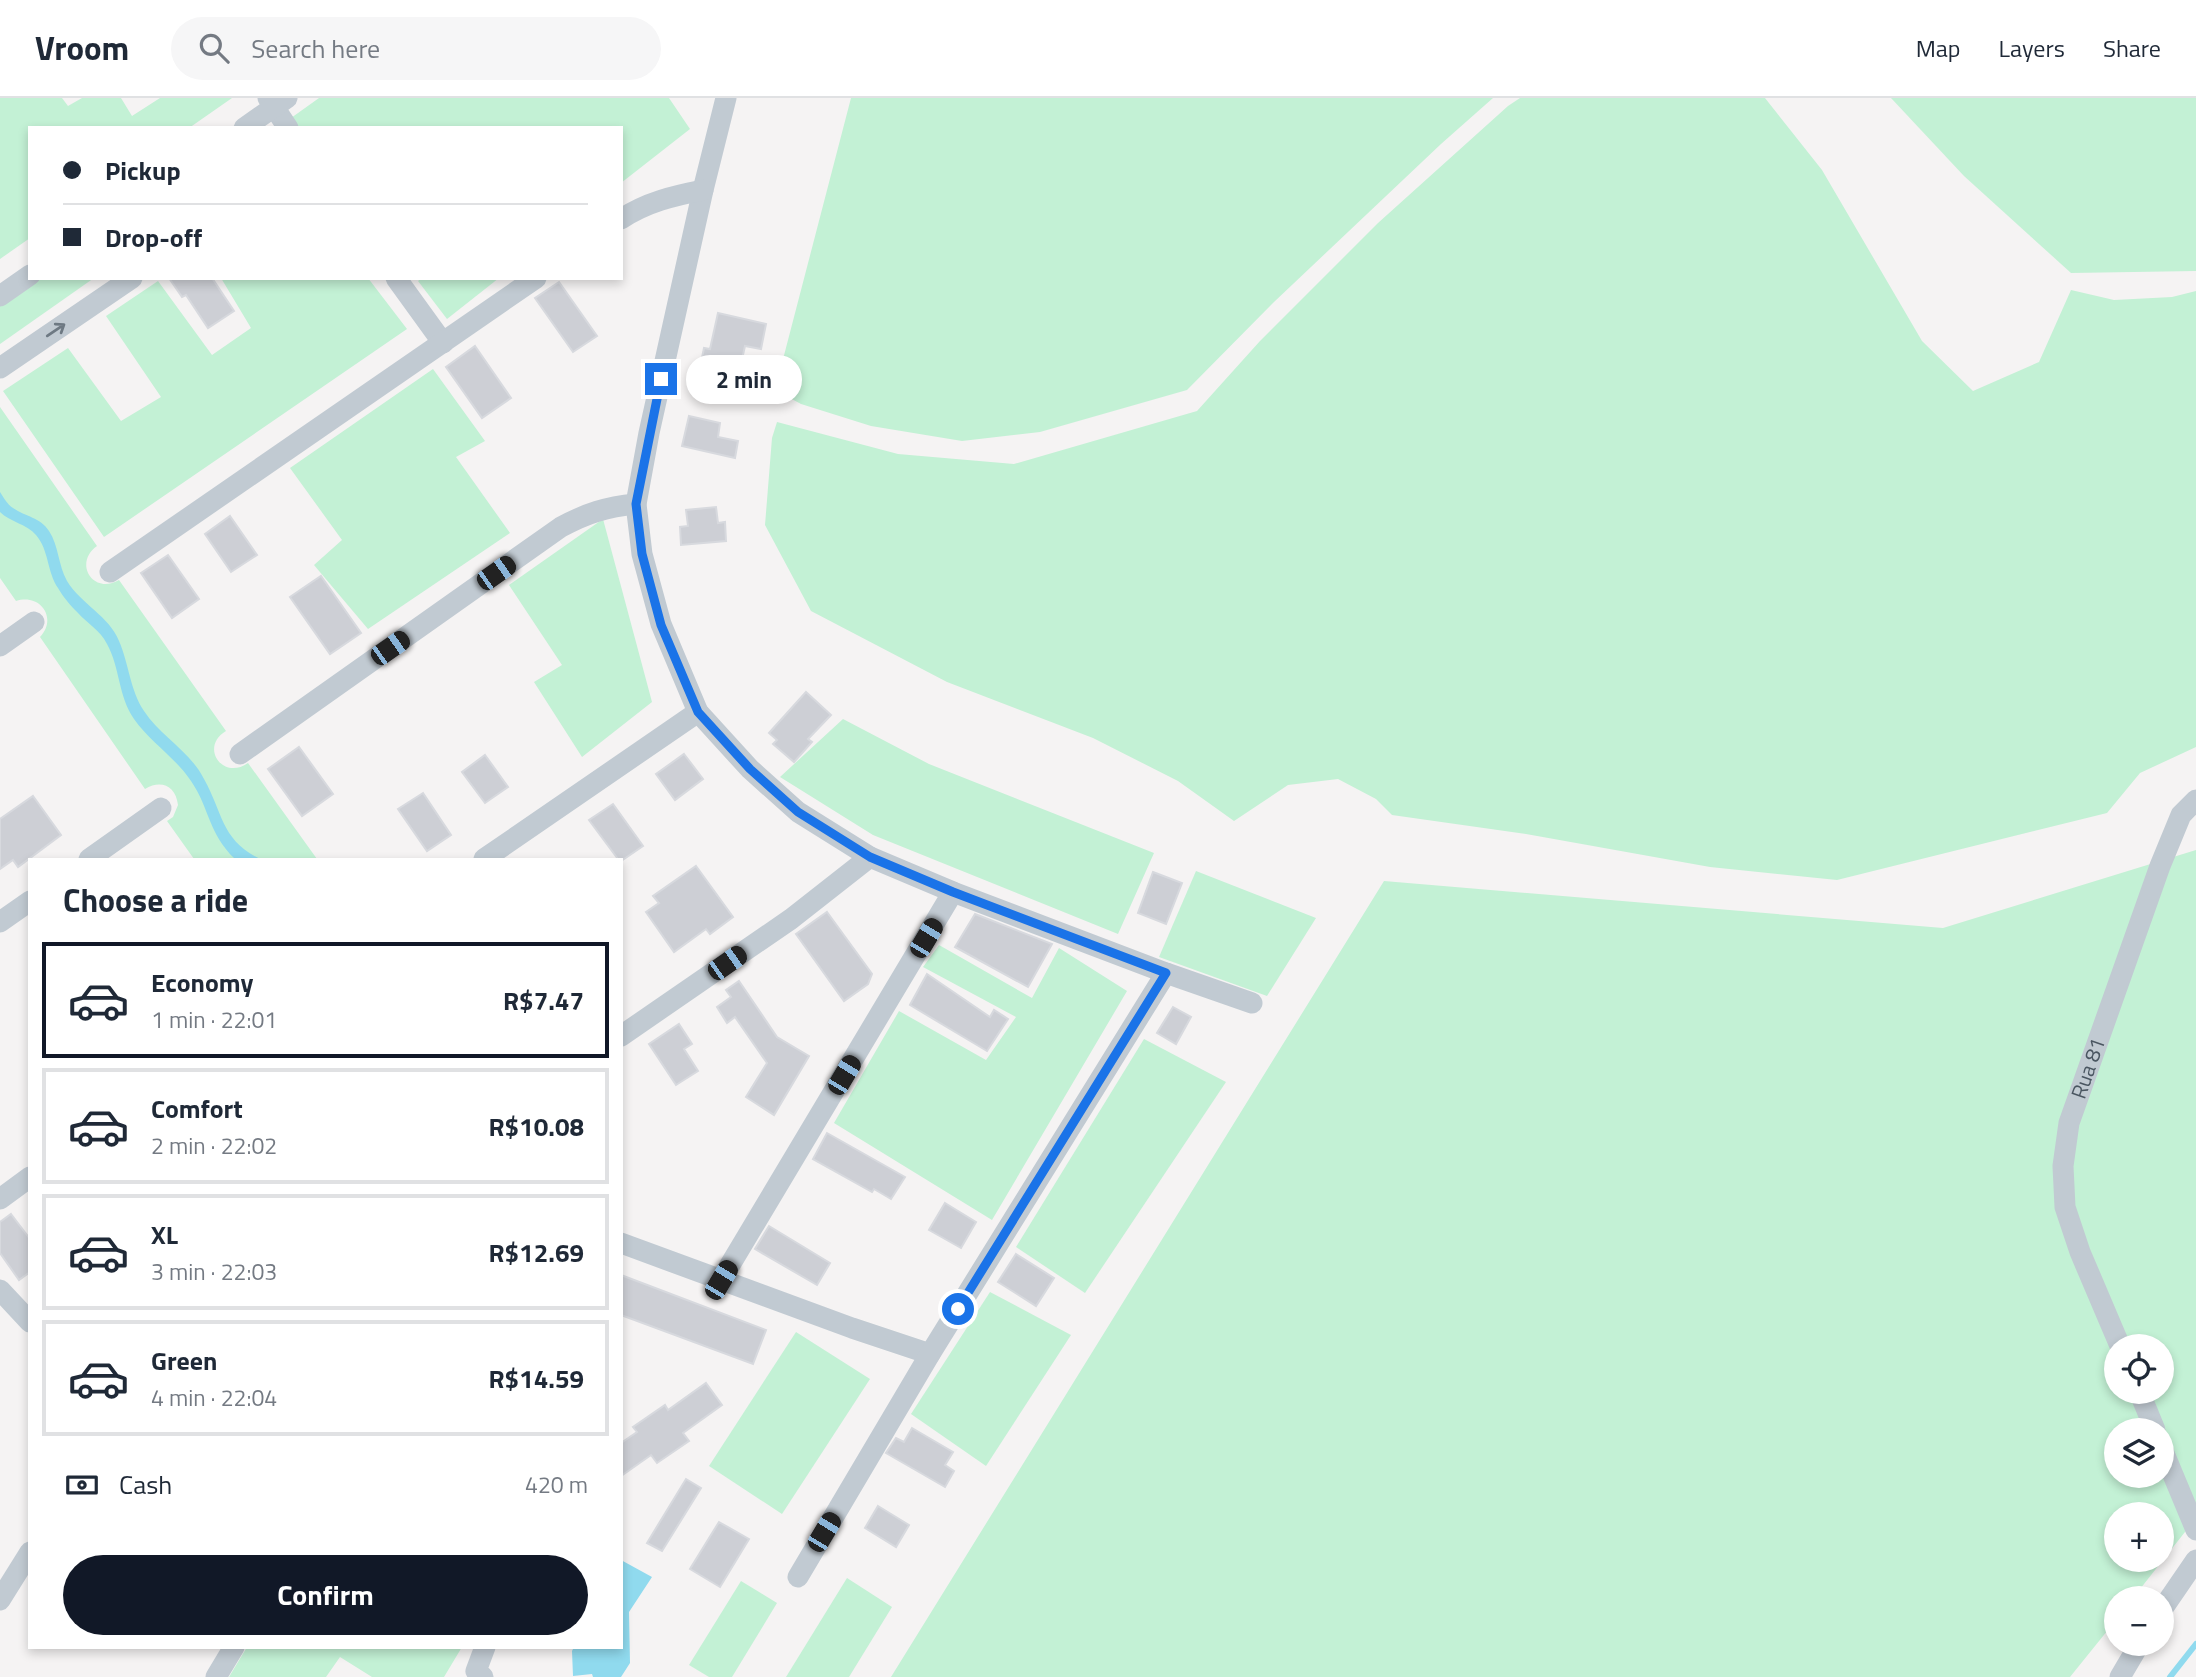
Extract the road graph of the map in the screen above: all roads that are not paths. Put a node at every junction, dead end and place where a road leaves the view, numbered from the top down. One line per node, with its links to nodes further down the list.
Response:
1 (726, 98): 5 (street)
2 (276, 101): 3 (street); 4 (street)
3 (246, 126)
4 (287, 126)
5 (703, 190): 6 (street); 14 (street)
6 (623, 218)
7 (28, 276): 11 (street)
8 (129, 280): 13 (street, one-way to 8)
9 (397, 280): 12 (street)
10 (533, 280): 12 (street)
11 (0, 296)
12 (443, 343): 15 (street)
13 (0, 368)
14 (636, 504): 18 (street); 19 (street)
15 (110, 572)
16 (34, 622): 17 (street)
17 (0, 646)
18 (698, 712): 22 (street); 24 (street)
19 (240, 754)
20 (2196, 800): 37 (street, Rua 81)
21 (161, 808): 23 (street)
22 (870, 857): 25 (street); 30 (street)
23 (90, 858)
24 (485, 858)
25 (953, 892): 28 (street); 34 (street)
26 (28, 902): 27 (street)
27 (0, 922)
28 (1166, 973): 29 (street); 38 (street)
29 (1252, 1003)
30 (623, 1035)
31 (28, 1178): 32 (street)
32 (0, 1199)
33 (623, 1244): 34 (street)
34 (721, 1280): 38 (street)
35 (0, 1290): 36 (street)
36 (28, 1320)
37 (2115, 1334)
38 (930, 1354): 43 (street)
39 (2174, 1477): 40 (street)
40 (2196, 1530)
41 (28, 1555): 45 (street)
42 (2196, 1560): 44 (street)
43 (798, 1577)
44 (2174, 1592)
45 (0, 1600)
46 (233, 1649): 50 (street)
47 (484, 1649): 49 (street)
48 (2132, 1656): 51 (street)
49 (477, 1675)
50 (216, 1677)
51 (2120, 1677)

